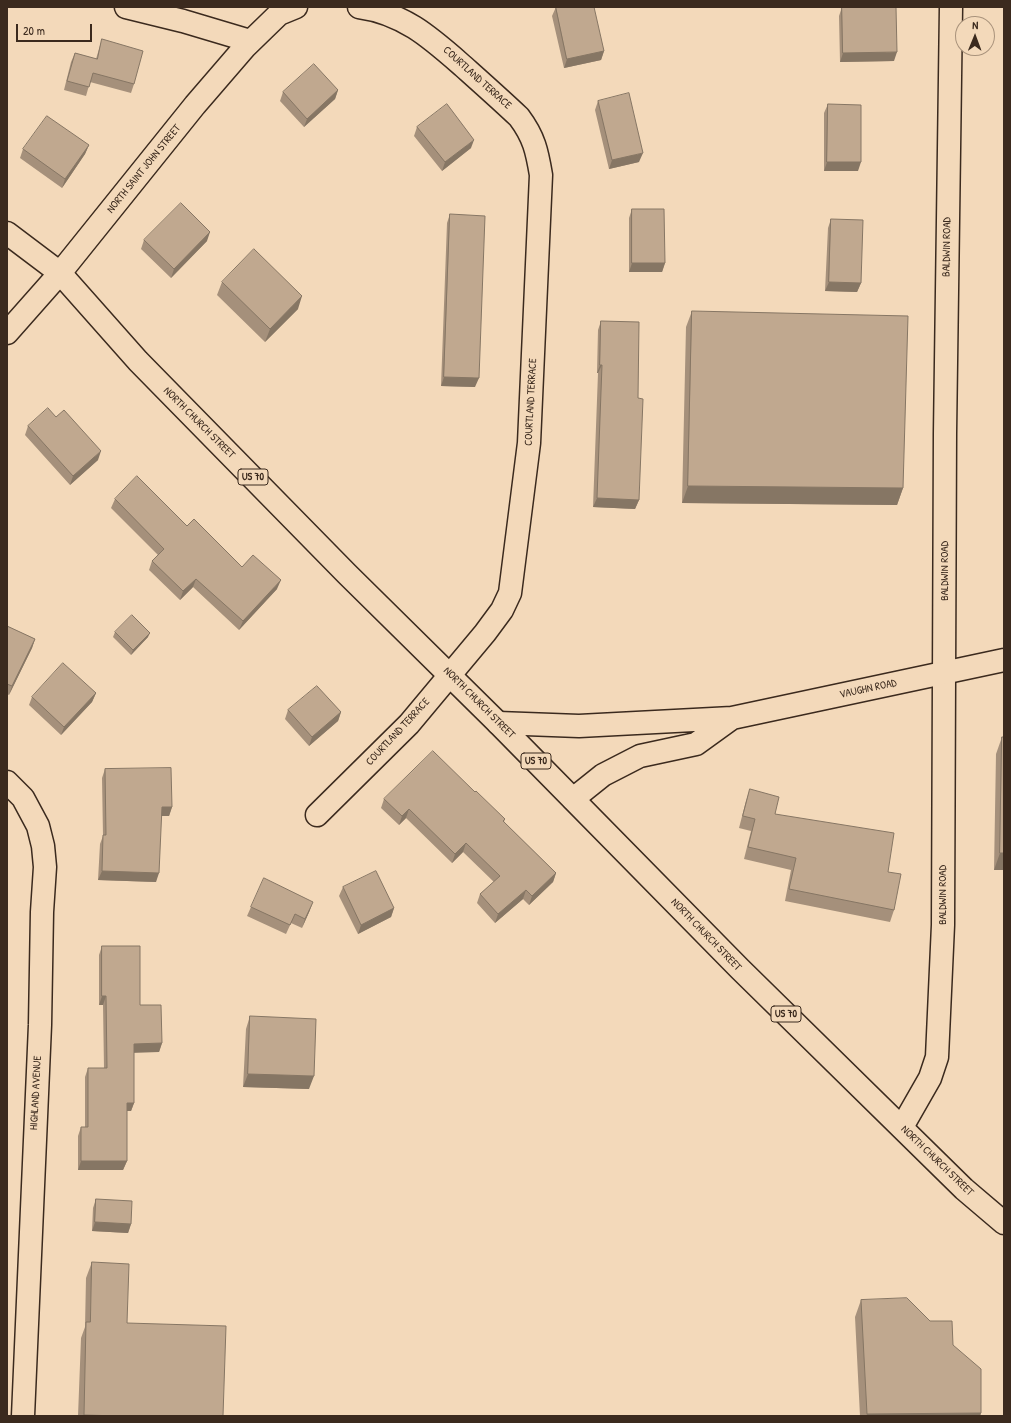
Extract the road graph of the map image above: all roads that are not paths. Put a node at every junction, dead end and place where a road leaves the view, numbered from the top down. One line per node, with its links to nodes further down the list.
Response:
1 (126, 7): 5 (street)
2 (359, 7): 11 (street, COURTLAND TERRACE)
3 (951, 7): 10 (street, BALDWIN ROAD)
4 (283, 9): 5 (street, NORTH SAINT JOHN STREET)
5 (250, 41): 7 (street, NORTH SAINT JOHN STREET)
6 (7, 233): 7 (street, NORTH CHURCH STREET / US 70)
7 (60, 273): 8 (street, NORTH SAINT JOHN STREET); 11 (street, NORTH CHURCH STREET / US 70)
8 (7, 333)
9 (1004, 660): 10 (street, VAUGHN ROAD)
10 (945, 672): 12 (street, VAUGHN ROAD); 17 (street, BALDWIN ROAD)
11 (450, 674): 13 (street, NORTH CHURCH STREET / US 70); 16 (street, COURTLAND TERRACE)
12 (732, 718): 13 (street, VAUGHN ROAD); 15 (street, VAUGHN ROAD)
13 (498, 723): 15 (street, NORTH CHURCH STREET / US 70)
14 (7, 782): 19 (street, HIGHLAND AVENUE)
15 (573, 799): 17 (street, NORTH CHURCH STREET / US 70)
16 (317, 815)
17 (902, 1127): 18 (street, NORTH CHURCH STREET / US 70)
18 (1004, 1223)
19 (23, 1416)

